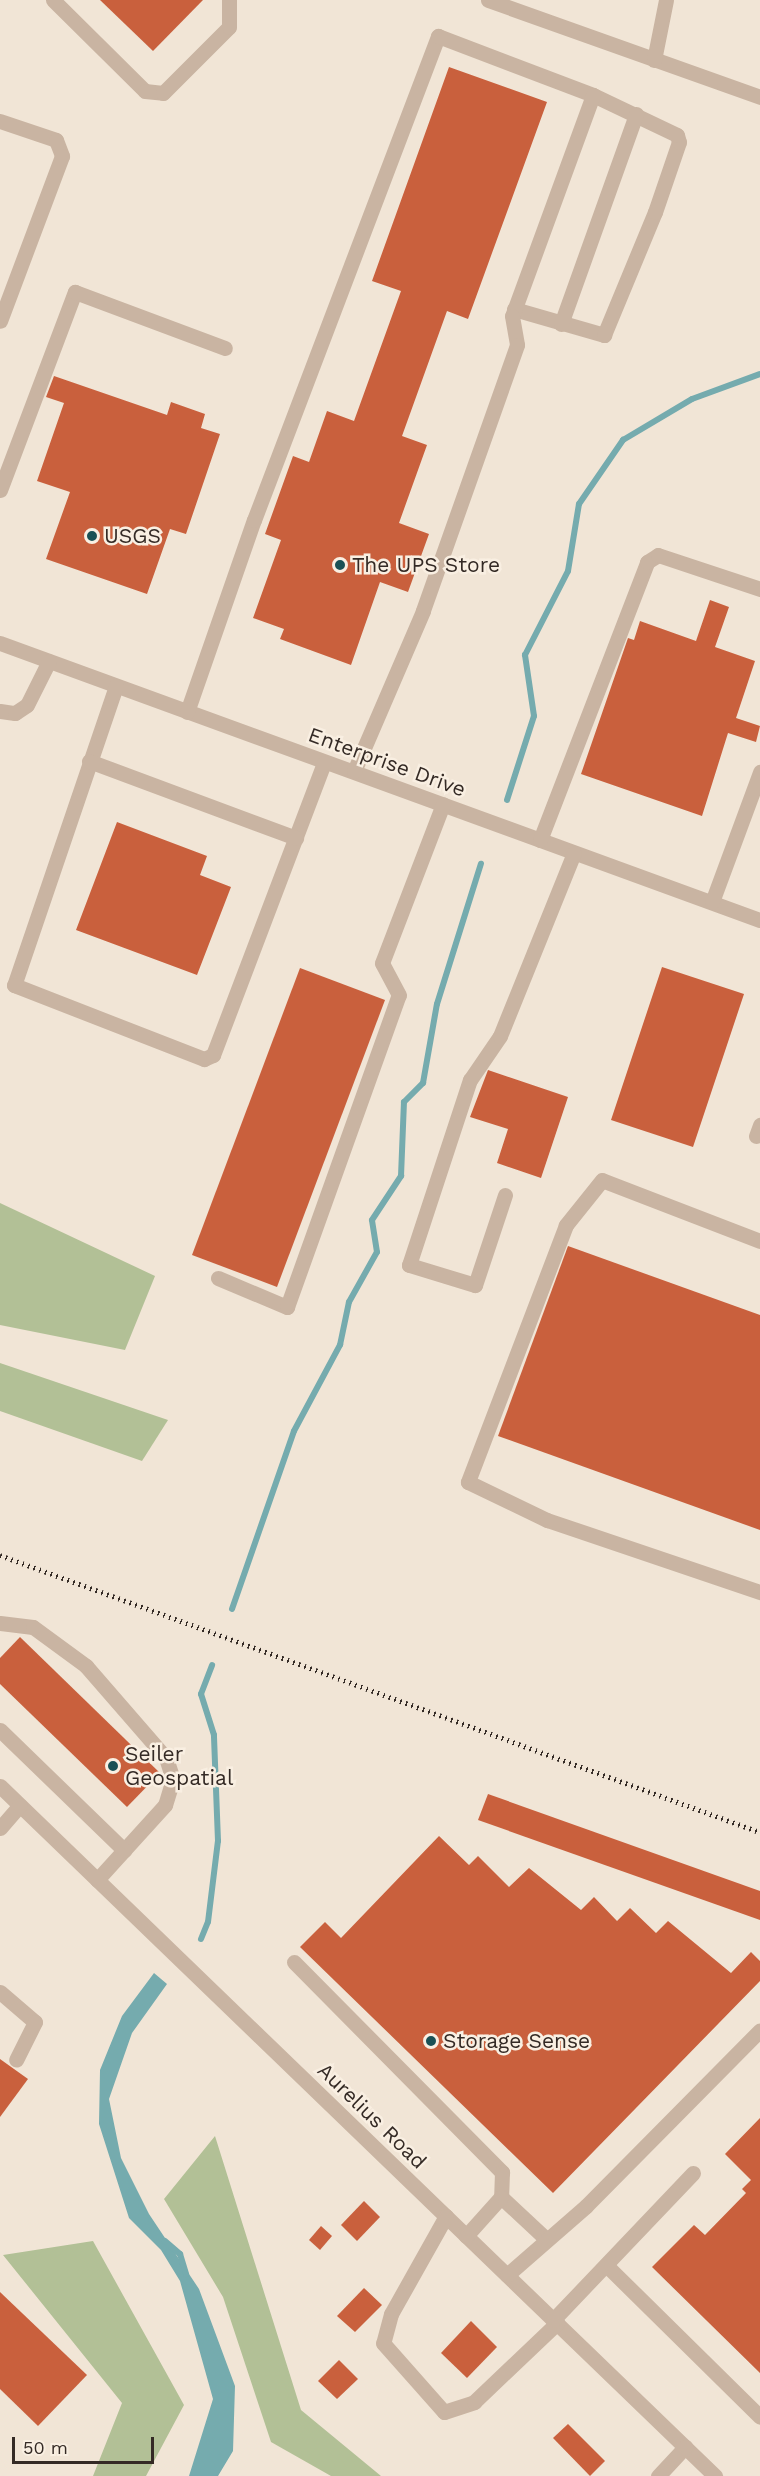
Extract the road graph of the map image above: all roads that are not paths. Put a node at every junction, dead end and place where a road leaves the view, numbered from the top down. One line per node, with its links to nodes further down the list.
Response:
1 (53, 0): 2 (street)
2 (229, 0)
3 (488, 0): 5 (street)
4 (666, 0): 5 (street)
5 (654, 60): 7 (street)
6 (593, 95): 8 (street); 10 (street); 20 (street)
7 (760, 97)
8 (636, 114): 12 (street); 12 (street)
9 (0, 122): 11 (street)
10 (514, 309): 12 (street); 23 (street)
11 (0, 321)
12 (561, 324)
13 (225, 348): 14 (street)
14 (0, 490)
15 (760, 589): 27 (street)
16 (0, 643): 17 (street, Enterprise Drive)
17 (49, 662): 18 (street, Enterprise Drive); 19 (street)
18 (116, 686): 20 (street, Enterprise Drive); 21 (street)
19 (0, 711)
20 (187, 712): 22 (street, Enterprise Drive)
21 (89, 761): 26 (street); 26 (street)
22 (324, 763): 23 (street, Enterprise Drive); 26 (street)
23 (354, 771): 25 (street, Enterprise Drive)
24 (760, 772): 29 (street)
25 (443, 804): 27 (street, Enterprise Drive); 33 (street)
26 (296, 838)
27 (540, 840): 28 (street, Enterprise Drive)
28 (574, 853): 29 (street, Enterprise Drive); 31 (street)
29 (712, 902): 30 (street, Enterprise Drive)
30 (759, 915)
31 (505, 1195)
32 (760, 1241): 34 (street)
33 (218, 1278)
34 (760, 1592)
35 (0, 1623): 40 (street)
36 (0, 1730): 40 (street)
37 (0, 1785): 38 (street, Aurelius Road)
38 (20, 1805): 39 (street); 41 (street, Aurelius Road)
39 (0, 1828)
40 (124, 1850): 41 (street)
41 (96, 1880): 48 (street, Aurelius Road)
42 (294, 1962): 47 (street)
43 (0, 1992): 45 (street)
44 (760, 2030): 50 (street)
45 (16, 2060)
46 (693, 2173): 51 (street)
47 (501, 2197): 49 (street); 50 (street)
48 (446, 2216): 49 (street, Aurelius Road); 53 (street)
49 (466, 2236): 52 (street, Aurelius Road)
50 (546, 2239): 52 (street)
51 (606, 2265): 53 (street); 54 (street)
52 (507, 2275): 53 (street, Aurelius Road)
53 (555, 2322): 55 (street, Aurelius Road)
54 (760, 2417)
55 (685, 2447): 56 (street); 57 (street, Aurelius Road)
56 (658, 2476)
57 (715, 2476)

